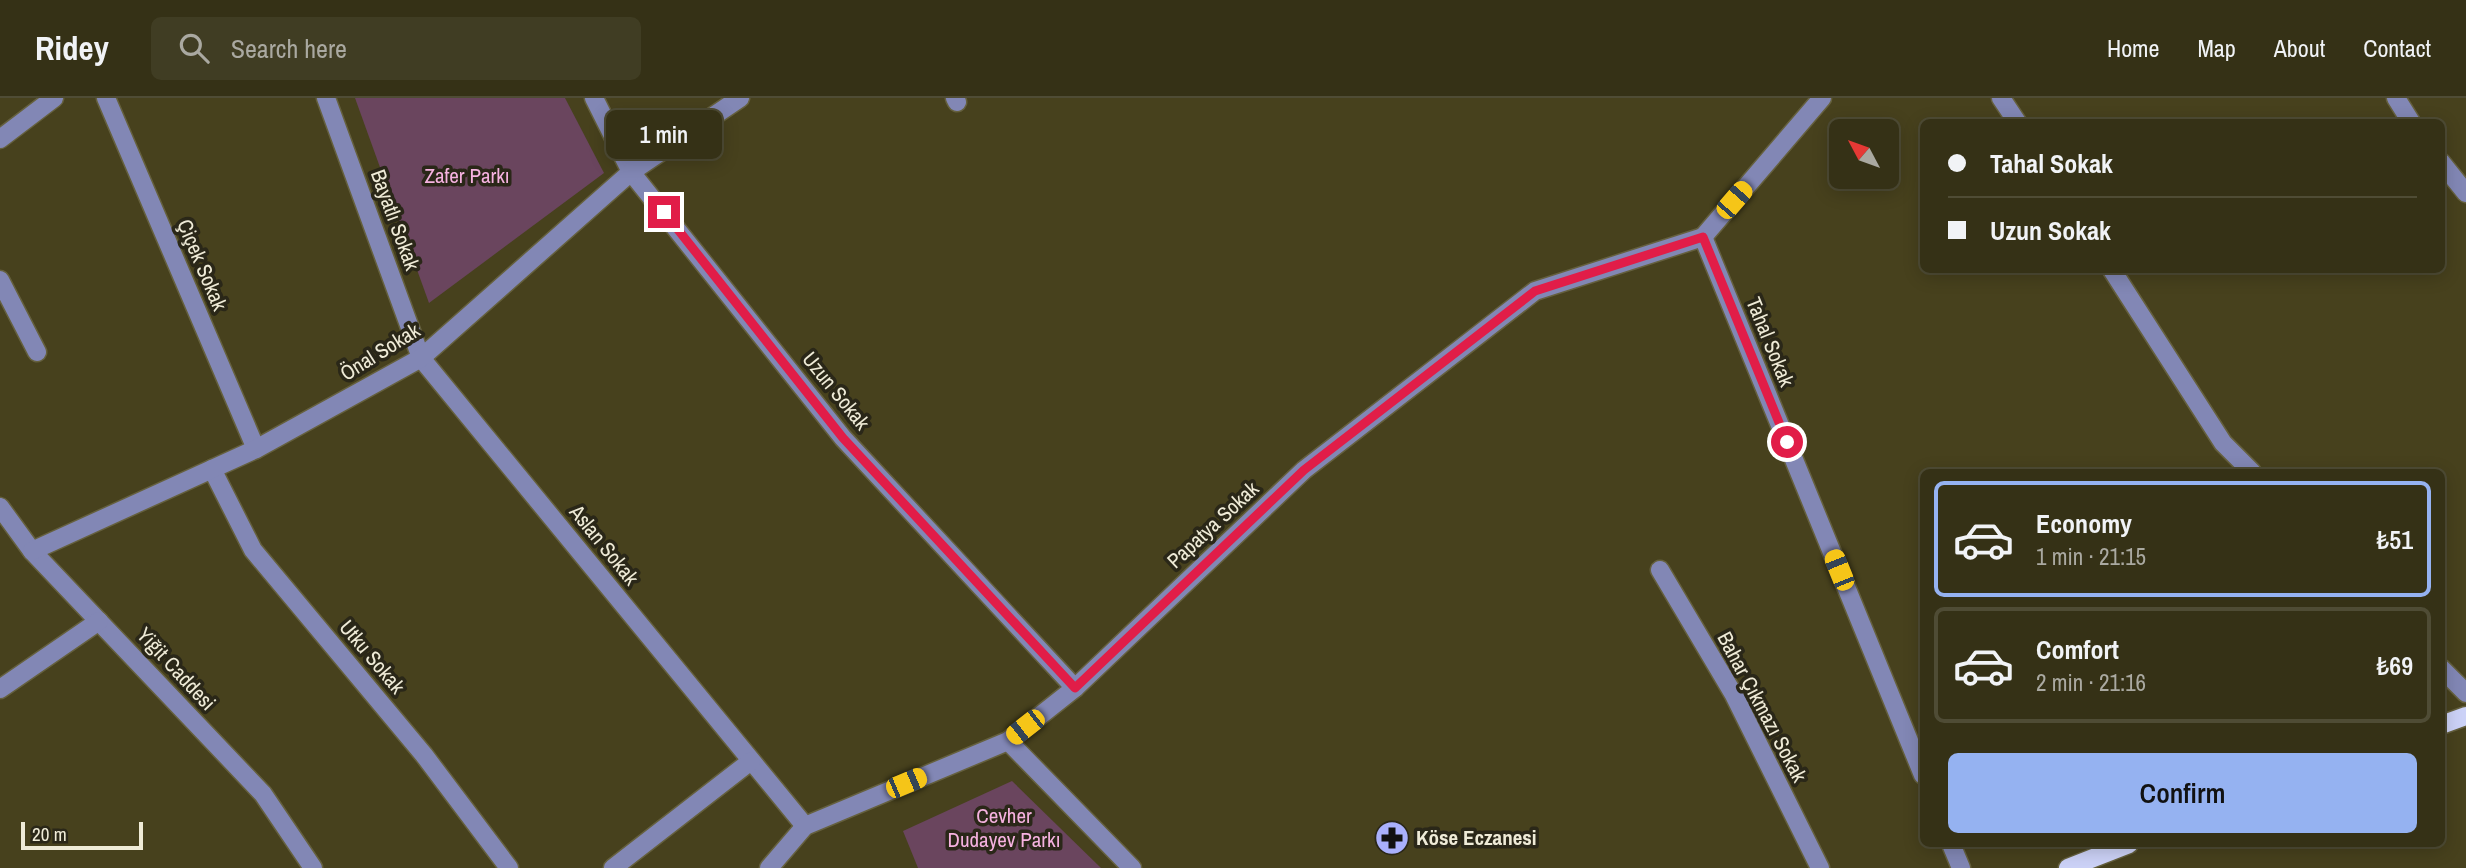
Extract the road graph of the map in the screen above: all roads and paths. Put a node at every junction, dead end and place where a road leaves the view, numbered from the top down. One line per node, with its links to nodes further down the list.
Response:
1 (54, 98): 11 (street)
2 (106, 98): 20 (street, Çiçek Sokak)
3 (326, 98): 19 (street, Bayatlı Sokak)
4 (594, 98): 13 (street, Uzun Sokak)
5 (740, 98): 13 (street, Önal Sokak)
6 (2001, 98): 9 (street)
7 (2396, 98): 10 (street)
8 (1811, 102): 15 (street)
9 (2015, 119)
10 (2409, 119)
11 (0, 139)
12 (2445, 167): 14 (street)
13 (631, 172): 19 (street, Önal Sokak); 28 (street, Uzun Sokak)
14 (2466, 192)
15 (1703, 237): 28 (street, Papatya Sokak); 35 (street, Tahal Sokak)
16 (2114, 273): 22 (street)
17 (0, 280): 18 (street)
18 (37, 352)
19 (421, 358): 20 (street, Önal Sokak); 34 (street, Aslan Sokak)
20 (256, 449): 21 (street, Önal Sokak)
21 (212, 469): 24 (street, Önal Sokak); 40 (street, Utku Sokak)
22 (2249, 469)
23 (0, 508): 24 (street, Yiğit Caddesi)
24 (32, 551): 26 (street, Yiğit Caddesi)
25 (1660, 570): 44 (street, Bahar Çıkmazı Sokak)
26 (99, 621): 29 (street); 39 (street, Yiğit Caddesi)
27 (2445, 672): 30 (street)
28 (1075, 688): 33 (street, Papatya Sokak)
29 (0, 689)
30 (2466, 693)
31 (2466, 716): 32 (main road)
32 (2445, 724)
33 (1008, 741): 36 (street, Papatya Sokak); 43 (street)
34 (751, 761): 36 (street, Aslan Sokak); 41 (street)
35 (1920, 768)
36 (805, 826): 42 (street, Papatya Sokak)
37 (1952, 847): 45 (street)
38 (2121, 847): 46 (main road)
39 (313, 868)
40 (509, 868)
41 (613, 868)
42 (769, 868)
43 (1132, 868)
44 (1820, 868)
45 (1961, 868)
46 (2068, 868)

